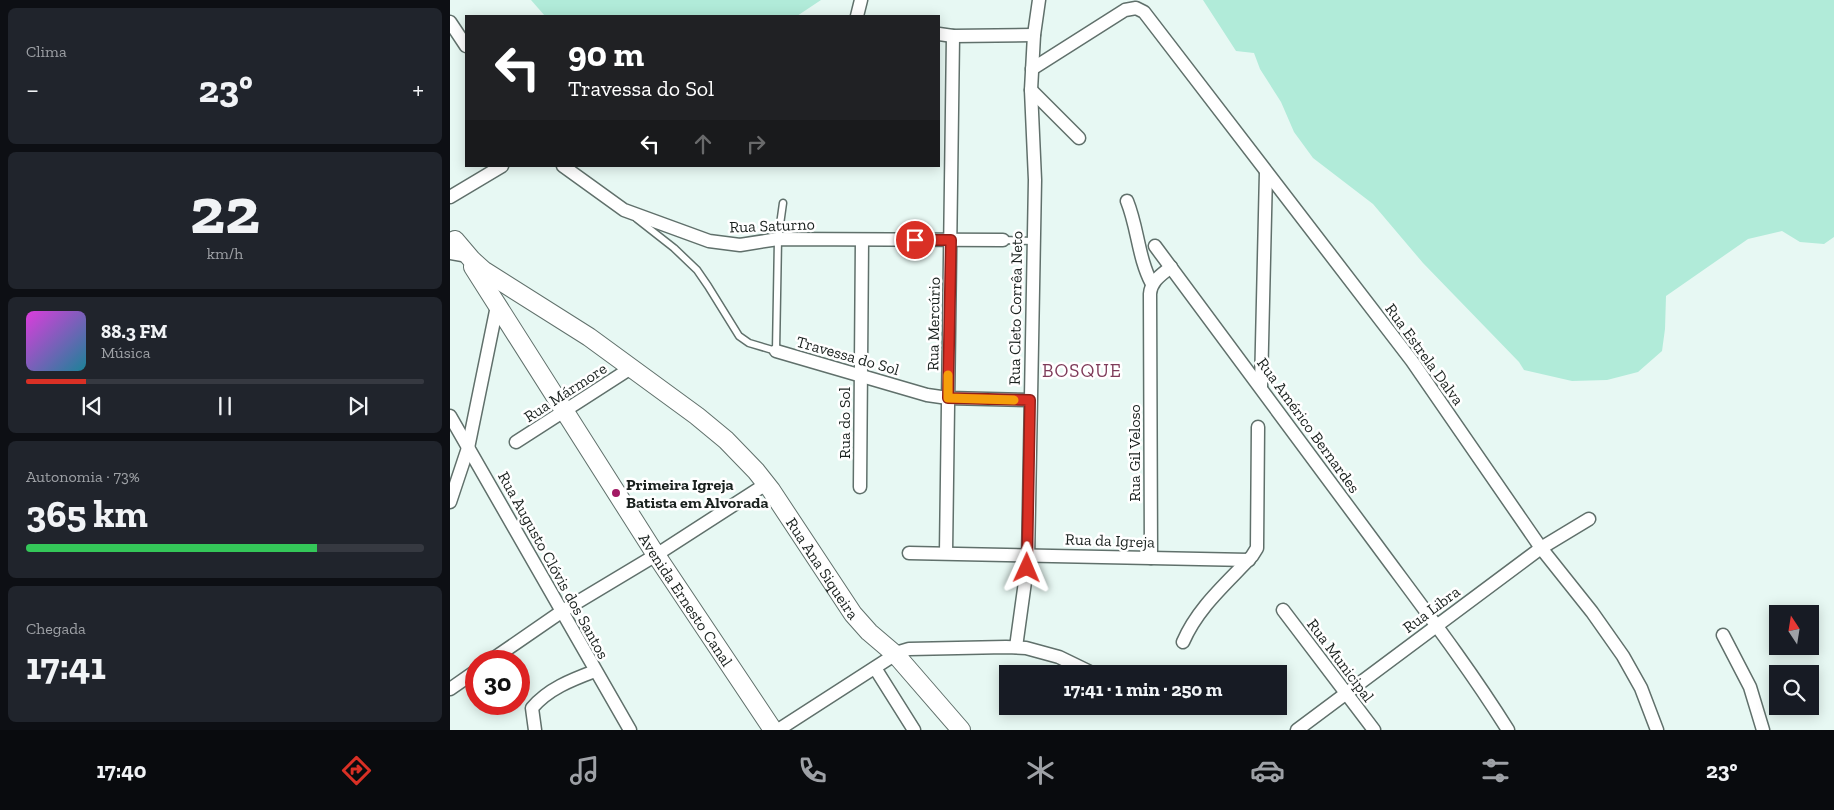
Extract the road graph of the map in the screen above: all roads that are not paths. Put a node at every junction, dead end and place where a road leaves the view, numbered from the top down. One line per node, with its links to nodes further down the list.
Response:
1 (861, 0): 3 (street)
2 (1039, 0): 6 (street, Rua Cleto Corrêa Neto)
3 (857, 15)
4 (450, 22): 8 (street)
5 (940, 34): 7 (street)
6 (1034, 35): 7 (street); 9 (street, Rua Cleto Corrêa Neto)
7 (953, 36): 21 (street, Rua Mercúrio)
8 (465, 44)
9 (1032, 69): 10 (street, Rua Cleto Corrêa Neto); 14 (street, Rua Estrela Dalva)
10 (1031, 90): 11 (street); 23 (street, Rua Cleto Corrêa Neto)
11 (1079, 138)
12 (500, 167): 15 (street)
13 (563, 167): 18 (street, Rua Saturno)
14 (1266, 172): 34 (street); 46 (street, Rua Estrela Dalva)
15 (450, 197)
16 (1126, 201): 27 (street)
17 (783, 203): 19 (lane, Travessa do Sol)
18 (624, 210): 19 (street, Rua Saturno); 31 (lane, Travessa do Sol)
19 (778, 239): 20 (street, Rua Saturno); 31 (lane, Travessa do Sol)
20 (862, 240): 21 (street, Rua Saturno); 33 (street, Rua do Sol)
21 (951, 240): 22 (street, Rua Saturno); 35 (street, Rua Mercúrio)
22 (1003, 240): 23 (lane, Rua Saturno)
23 (1033, 241): 36 (street, Rua Cleto Corrêa Neto)
24 (1155, 246): 26 (street, Rua Américo Bernardes)
25 (458, 247): 28 (street, Avenida Ernesto Canal); 29 (street, Avenida Ernesto Canal)
26 (1171, 267): 27 (street); 34 (street, Rua Américo Bernardes)
27 (1152, 284): 51 (street, Rua Gil Veloso)
28 (516, 302): 29 (street); 30 (street, Avenida Ernesto Canal); 32 (street, Rua Ana Siqueira)
29 (497, 306): 30 (street, Avenida Ernesto Canal); 41 (street)
30 (520, 342): 37 (street, Avenida Ernesto Canal)
31 (776, 351): 33 (street, Travessa do Sol)
32 (631, 368): 37 (street, Rua Mármore); 42 (street, Rua Ana Siqueira)
33 (860, 377): 35 (street, Travessa do Sol); 43 (street, Rua do Sol)
34 (1261, 386): 55 (street, Rua Américo Bernardes)
35 (948, 398): 36 (street, Travessa do Sol); 48 (street, Rua Mercúrio)
36 (1030, 400): 49 (street, Rua Cleto Corrêa Neto)
37 (564, 411): 40 (street, Rua Mármore); 50 (street, Avenida Ernesto Canal)
38 (450, 416): 41 (street, Rua Augusto Clóvis dos Santos)
39 (1258, 427): 52 (street)
40 (516, 442)
41 (468, 448): 44 (street); 54 (street, Rua Augusto Clóvis dos Santos)
42 (766, 484): 50 (street); 60 (street, Rua Ana Siqueira)
43 (860, 487)
44 (450, 502)
45 (1589, 519): 46 (street, Rua Libra)
46 (1541, 548): 55 (street, Rua Libra); 76 (street, Rua Estrela Dalva)
47 (910, 553): 48 (street, Rua da Igreja)
48 (946, 553): 49 (street, Rua da Igreja)
49 (1028, 554): 51 (street, Rua da Igreja); 58 (street, Rua Cleto Corrêa Neto)
50 (656, 555): 54 (street); 69 (street, Avenida Ernesto Canal)
51 (1151, 558): 52 (street, Rua da Igreja)
52 (1249, 560): 57 (street)
53 (1283, 610): 66 (street, Rua Municipal)
54 (561, 612): 59 (street); 63 (street, Rua Augusto Clóvis dos Santos)
55 (1436, 625): 66 (street, Rua Libra); 75 (street, Rua Américo Bernardes)
56 (1723, 635): 77 (street)
57 (1183, 642)
58 (1016, 647): 60 (street); 61 (street)
59 (506, 650)
60 (896, 655): 62 (street); 72 (street, Rua Ana Siqueira)
61 (1074, 665)
62 (875, 668): 70 (street); 71 (street)
63 (595, 671): 67 (street); 68 (street, Rua Augusto Clóvis dos Santos)
64 (465, 679): 65 (street)
65 (450, 690)
66 (1346, 693): 73 (street, Rua Libra); 74 (street, Rua Municipal)
67 (535, 730)
68 (630, 730)
69 (773, 730)
70 (778, 730)
71 (914, 730)
72 (961, 730)
73 (1297, 730)
74 (1374, 730)
75 (1508, 730)
76 (1657, 730)
77 (1763, 730)

